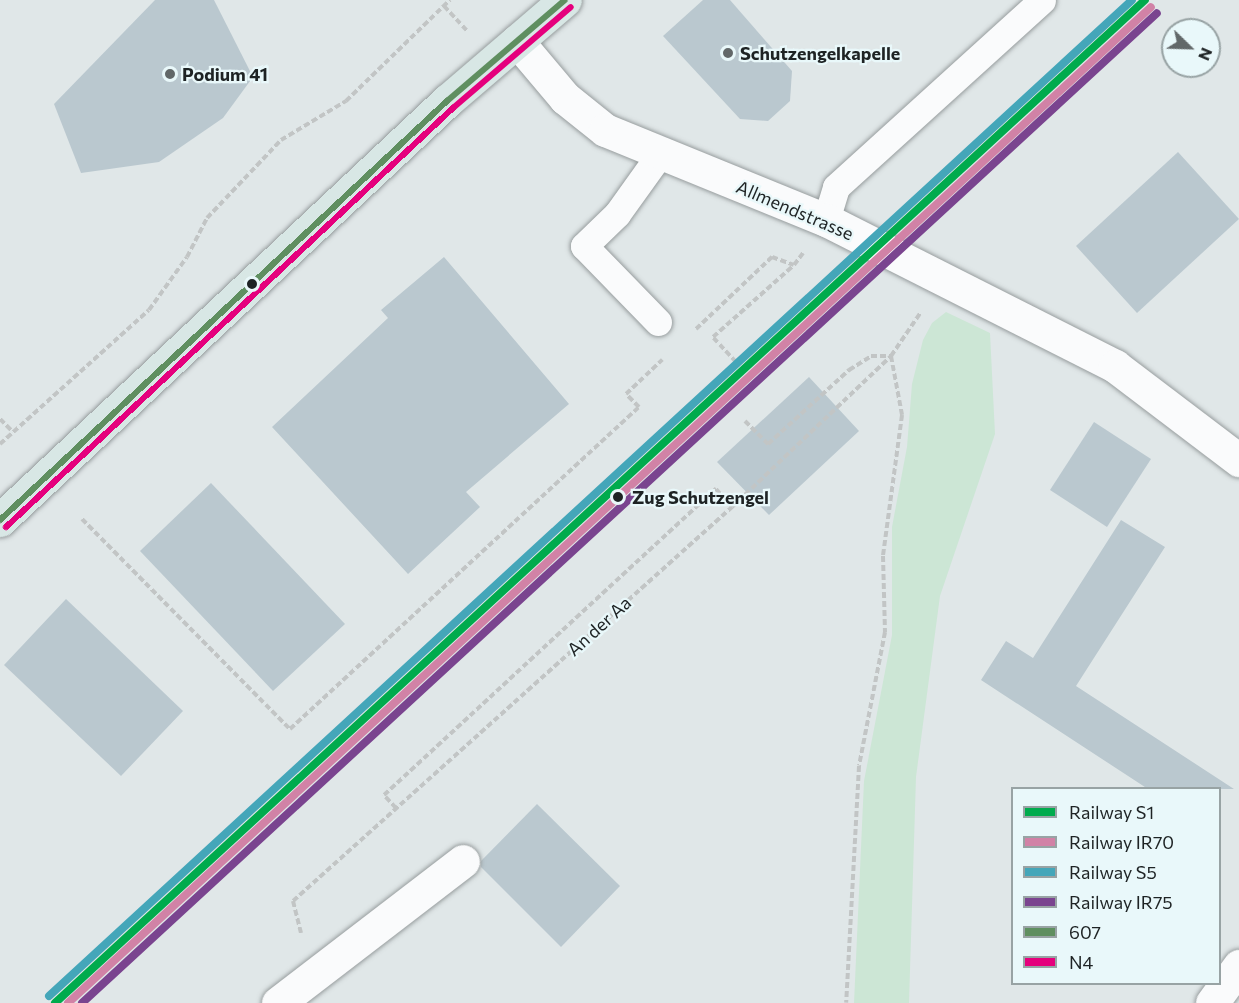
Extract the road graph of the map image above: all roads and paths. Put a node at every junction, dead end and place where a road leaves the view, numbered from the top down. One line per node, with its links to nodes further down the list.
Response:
1 (450, 0): 15 (path)
2 (565, 0): 4 (main road)
3 (1042, 0): 6 (lane)
4 (517, 41): 5 (street, Allmendstrasse); 20 (main road)
5 (660, 154): 6 (street, Allmendstrasse); 8 (lane)
6 (826, 220): 7 (street, Allmendstrasse)
7 (943, 280): 11 (path, An der Aa); 17 (street, Allmendstrasse)
8 (658, 322)
9 (686, 337): 12 (path)
10 (669, 353): 19 (path)
11 (891, 356): 14 (path); 18 (path, An der Aa); 26 (path)
12 (736, 362)
13 (0, 419): 15 (path)
14 (745, 421)
15 (13, 432): 16 (path)
16 (0, 444)
17 (1239, 460)
18 (732, 507): 21 (path, An der Aa); 21 (path)
19 (82, 519)
20 (0, 520)
21 (396, 808): 24 (path, An der Aa)
22 (463, 861): 24 (street)
23 (1239, 966): 27 (street)
24 (311, 978): 25 (street)
25 (278, 1003)
26 (846, 1003)
27 (1212, 1003)

